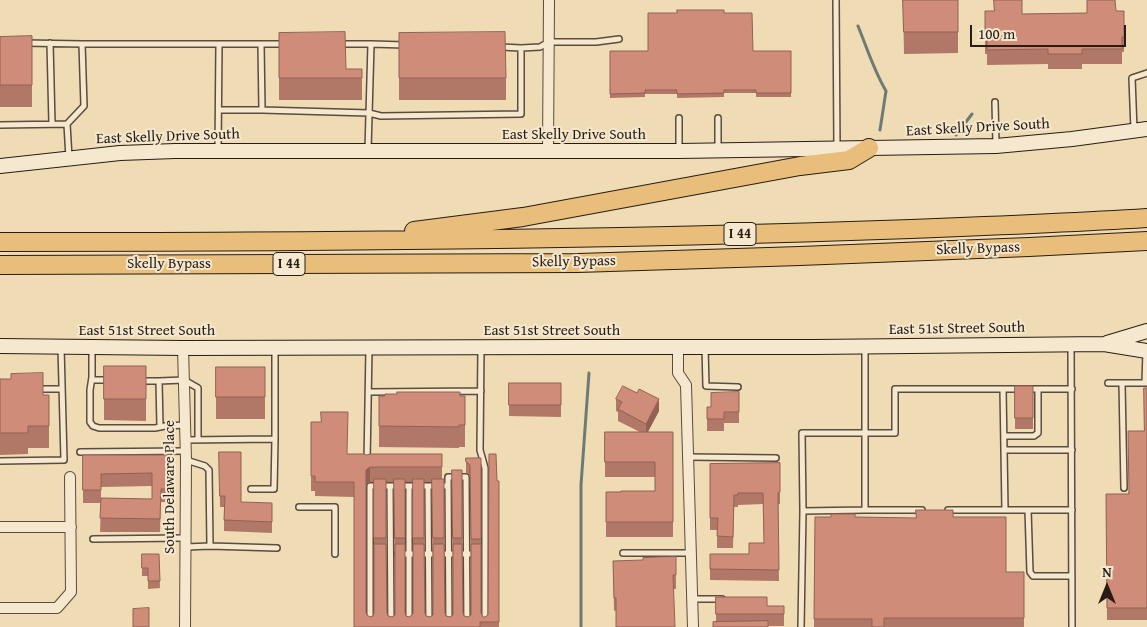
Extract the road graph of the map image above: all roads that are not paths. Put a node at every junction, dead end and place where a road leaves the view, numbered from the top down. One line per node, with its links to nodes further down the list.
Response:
1 (549, 0): 4 (street)
2 (836, 0): 28 (lane)
3 (619, 39): 4 (lane)
4 (549, 42): 15 (lane); 34 (street)
5 (17, 43): 6 (lane)
6 (50, 43): 7 (lane); 23 (lane)
7 (82, 44): 8 (lane); 24 (lane)
8 (219, 44): 9 (lane); 18 (lane)
9 (261, 44): 10 (lane); 19 (lane)
10 (291, 44)
11 (331, 44): 12 (lane)
12 (370, 44): 13 (lane); 20 (lane)
13 (408, 45)
14 (492, 47): 15 (lane)
15 (521, 48): 20 (lane)
16 (1147, 73): 26 (lane)
17 (995, 102): 27 (lane)
18 (219, 110): 19 (lane); 30 (lane)
19 (262, 110): 20 (lane)
20 (369, 112): 31 (lane)
21 (679, 118): 32 (lane)
22 (718, 118): 33 (lane)
23 (52, 124): 24 (lane); 25 (lane)
24 (67, 124): 35 (lane)
25 (0, 125)
26 (1140, 129): 27 (main road, East Skelly Drive South)
27 (996, 146): 29 (main road, East Skelly Drive South)
28 (837, 148): 29 (main road, East Skelly Drive South); 33 (main road, East Skelly Drive South)
29 (869, 148): 40 (highway)
30 (218, 150): 31 (main road, East Skelly Drive South); 35 (main road, East Skelly Drive South)
31 (368, 150): 34 (main road, East Skelly Drive South)
32 (679, 150): 33 (main road, East Skelly Drive South); 34 (main road, East Skelly Drive South)
33 (718, 150)
34 (548, 151)
35 (69, 158): 36 (main road, East Skelly Drive South)
36 (0, 166)
37 (1147, 218): 40 (highway, Skelly Bypass / I 44)
38 (1147, 241): 41 (highway, Skelly Bypass / I 44)
39 (0, 242): 40 (highway, Skelly Bypass / I 44)
40 (332, 242)
41 (0, 265)
42 (1147, 331): 44 (main road, East 51st Street South)
43 (1071, 344): 44 (main road, East 51st Street South); 47 (main road, East 51st Street South); 69 (lane)
44 (1104, 344): 55 (main road, East 51st Street South)
45 (0, 346): 48 (main road, East 51st Street South)
46 (678, 346): 51 (main road, East 51st Street South); 52 (main road, East 51st Street South); 83 (street)
47 (865, 346): 52 (main road, East 51st Street South); 74 (lane)
48 (61, 347): 49 (main road, East 51st Street South); 66 (lane)
49 (92, 347): 53 (main road, East 51st Street South); 56 (lane)
50 (368, 347): 51 (main road, East 51st Street South); 54 (main road, East 51st Street South); 71 (lane)
51 (481, 347): 70 (lane)
52 (705, 347): 64 (lane)
53 (184, 348): 54 (main road, East 51st Street South); 58 (street, South Delaware Place)
54 (275, 348): 76 (lane)
55 (1146, 351): 63 (lane)
56 (92, 380): 57 (lane); 72 (lane)
57 (111, 380)
58 (184, 380): 60 (lane); 73 (street, South Delaware Place); 78 (lane)
59 (130, 381): 60 (lane)
60 (160, 381): 72 (lane)
61 (1108, 383): 62 (lane)
62 (1122, 383): 63 (lane); 92 (lane)
63 (1146, 383)
64 (738, 388)
65 (36, 389): 66 (lane)
66 (62, 389): 85 (lane)
67 (1004, 389): 68 (lane); 74 (lane); 75 (lane)
68 (1038, 389): 69 (lane); 75 (lane)
69 (1072, 389): 80 (lane)
70 (481, 391): 71 (lane); 118 (lane)
71 (369, 392): 86 (lane)
72 (160, 426): 73 (lane)
73 (185, 426): 77 (street, South Delaware Place)
74 (866, 433): 95 (lane); 101 (lane)
75 (1004, 436): 79 (lane)
76 (275, 439): 78 (lane); 93 (lane)
77 (185, 440): 78 (lane); 82 (street, South Delaware Place)
78 (198, 440)
79 (1004, 450): 80 (lane); 98 (lane)
80 (1072, 450): 100 (lane)
81 (80, 452): 82 (lane)
82 (186, 455): 105 (street, South Delaware Place); 106 (lane)
83 (689, 457): 84 (lane); 119 (street)
84 (776, 458)
85 (0, 461)
86 (367, 465)
87 (70, 477): 103 (street)
88 (390, 486): 89 (lane); 110 (lane); 113 (lane)
89 (409, 486): 90 (lane); 114 (lane)
90 (428, 486): 91 (lane); 115 (lane)
91 (448, 486): 116 (lane); 117 (lane)
92 (1124, 488)
93 (251, 489)
94 (299, 508): 109 (lane)
95 (865, 510): 96 (lane); 101 (lane)
96 (932, 510)
97 (940, 510): 98 (lane)
98 (1005, 510): 99 (lane)
99 (1028, 510): 100 (lane); 120 (lane)
100 (1072, 510): 120 (lane)
101 (804, 511): 133 (lane)
102 (0, 526): 103 (street)
103 (71, 526): 123 (street)
104 (93, 539): 105 (lane)
105 (186, 543): 106 (lane); 124 (street, South Delaware Place)
106 (210, 546): 107 (lane)
107 (276, 548)
108 (623, 553): 119 (lane)
109 (335, 554)
110 (370, 554): 111 (lane); 125 (lane)
111 (377, 554)
112 (384, 554): 113 (lane)
113 (390, 554): 114 (lane); 126 (lane)
114 (409, 554): 115 (lane); 127 (lane)
115 (428, 554): 116 (lane); 128 (lane)
116 (448, 554): 117 (lane); 129 (lane)
117 (466, 554): 118 (lane); 130 (lane)
118 (485, 554): 131 (lane)
119 (691, 554): 121 (street)
120 (1072, 576): 134 (lane)
121 (692, 599): 122 (lane); 132 (street)
122 (730, 599)
123 (0, 608)
124 (186, 627)
125 (370, 627)
126 (391, 627)
127 (409, 627)
128 (429, 627)
129 (449, 627)
130 (467, 627)
131 (485, 627)
132 (693, 627)
133 (801, 627)
134 (1072, 627)

